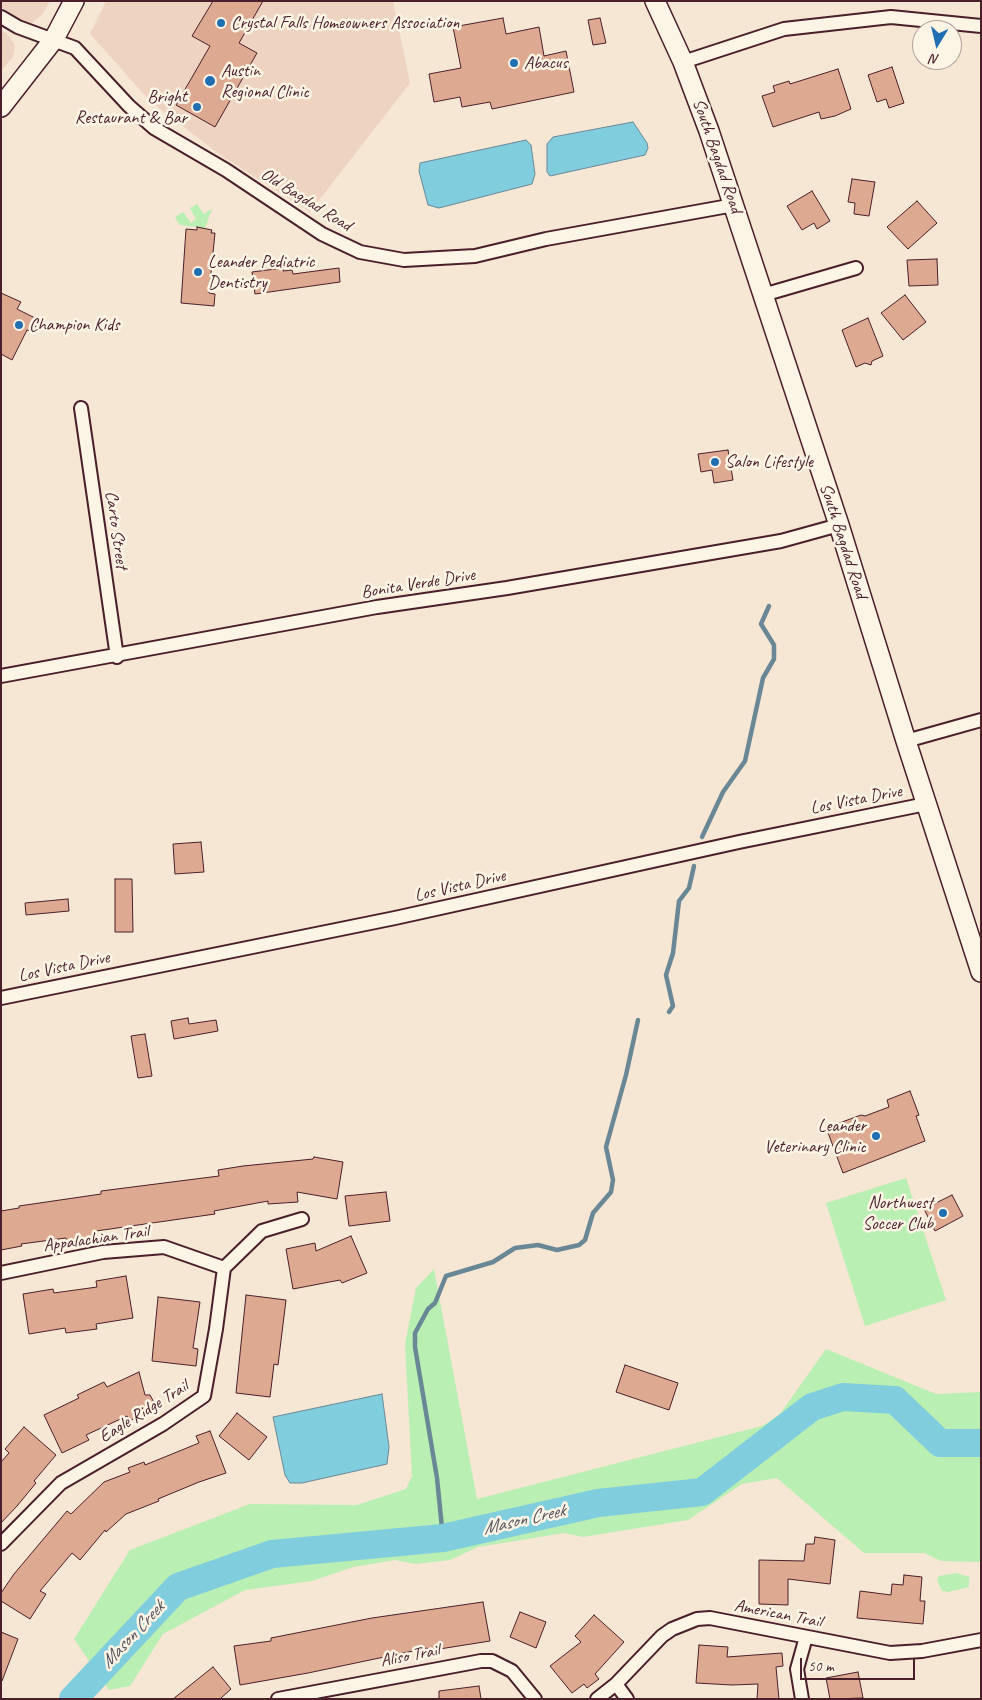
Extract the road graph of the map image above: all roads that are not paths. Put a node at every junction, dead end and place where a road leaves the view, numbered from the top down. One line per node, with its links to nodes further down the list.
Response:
1 (74, 1): 5 (main road)
2 (654, 1): 6 (main road, South Bagdad Road)
3 (1, 17): 5 (street, Old Bagdad Road)
4 (981, 26): 6 (street)
5 (54, 39): 7 (main road); 8 (street, Old Bagdad Road)
6 (683, 62): 8 (main road, South Bagdad Road)
7 (1, 107)
8 (734, 205): 10 (main road, South Bagdad Road)
9 (856, 268): 10 (street)
10 (763, 295): 12 (main road, South Bagdad Road)
11 (81, 408): 13 (street, Carto Street)
12 (839, 524): 13 (street, Bonita Verde Drive); 16 (main road, South Bagdad Road)
13 (117, 657): 14 (street, Bonita Verde Drive)
14 (1, 676)
15 (981, 720): 16 (street)
16 (906, 741): 17 (main road, South Bagdad Road)
17 (926, 804): 18 (main road, South Bagdad Road); 19 (street, Los Vista Drive)
18 (981, 972)
19 (1, 998)
20 (302, 1219): 21 (street)
21 (224, 1268): 22 (street, Appalachian Trail); 23 (street, Eagle Ridge Trail)
22 (1, 1273)
23 (1, 1544)
24 (806, 1637): 25 (street, American Trail); 26 (street, American Trail); 31 (street)
25 (981, 1640)
26 (616, 1684): 29 (street, American Trail); 30 (street)
27 (278, 1699): 28 (street, Aliso Trail)
28 (535, 1699)
29 (597, 1699)
30 (627, 1699)
31 (802, 1699)

